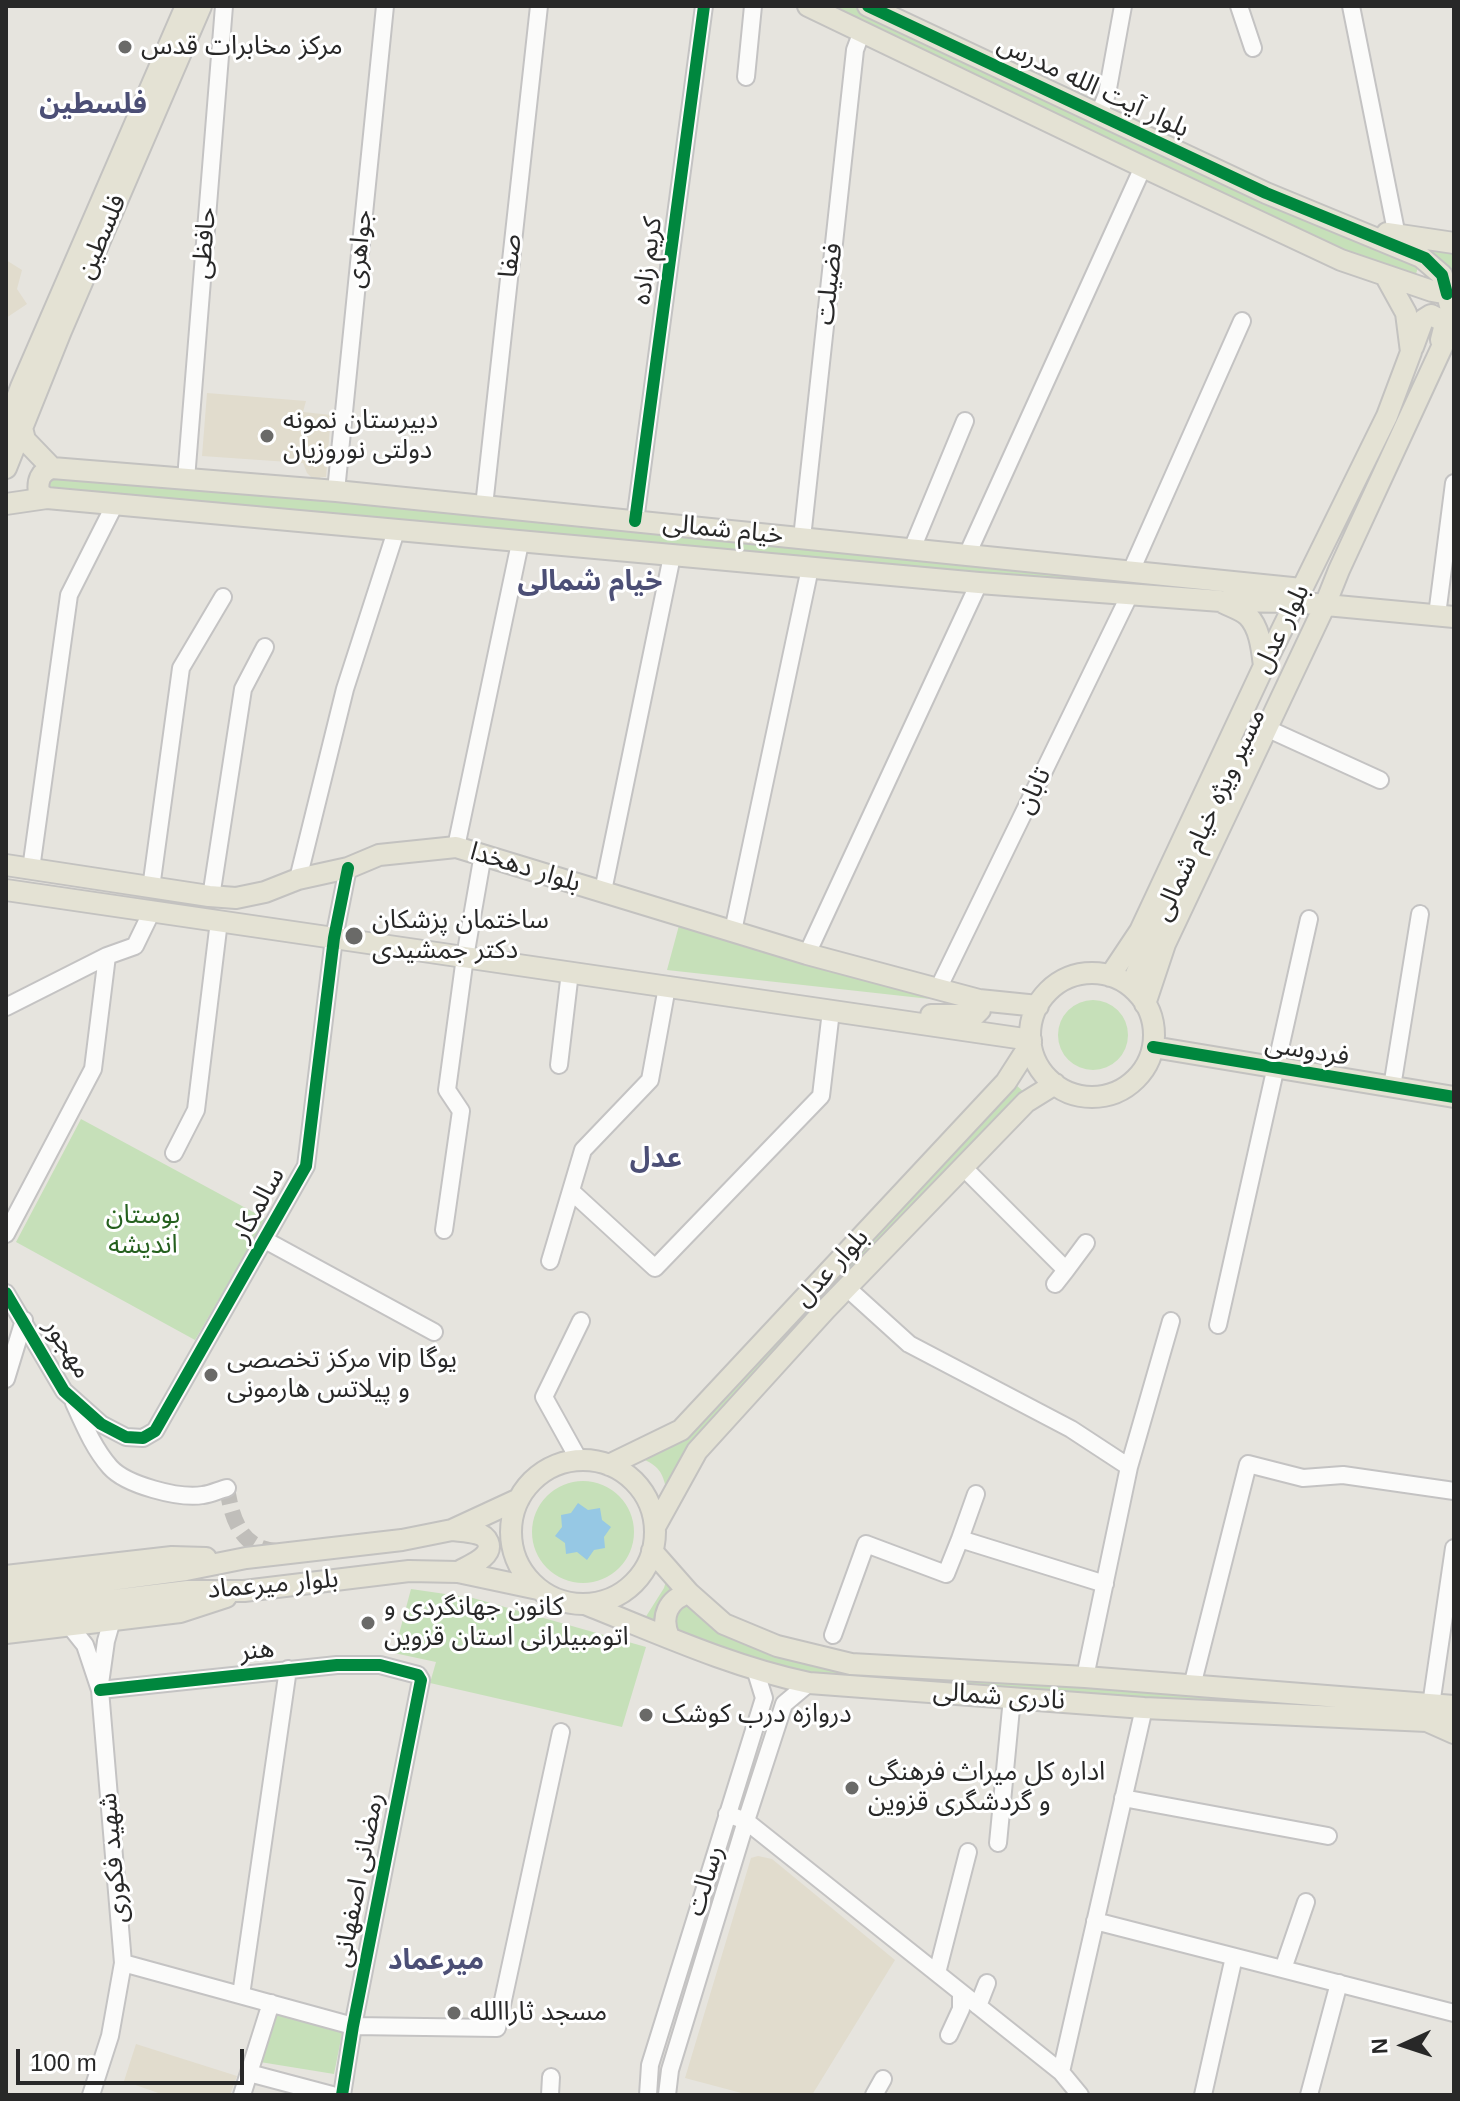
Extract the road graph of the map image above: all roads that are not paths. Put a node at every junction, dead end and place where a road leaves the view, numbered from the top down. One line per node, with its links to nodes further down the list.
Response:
1 (224, 6): 34 (street, حافظی)
2 (385, 6): 36 (street, جواهری)
3 (539, 6): 40 (street, صفا)
4 (704, 6): 41 (street, کریم زاده)
5 (753, 6): 14 (street)
6 (808, 6): 12 (main road, بلوار آیت الله مدرس)
7 (1123, 6): 16 (street)
8 (1239, 6): 13 (street)
9 (1351, 6): 20 (street)
10 (187, 7): 31 (main road, فلسطین)
11 (881, 9): 15 (main road, بلوار آیت الله مدرس)
12 (862, 31): 17 (main road, بلوار آیت الله مدرس); 43 (street, فضیلت)
13 (1253, 48)
14 (746, 77)
15 (1067, 100): 16 (main road, بلوار آیت الله مدرس); 17 (main road)
16 (1099, 114): 19 (main road, بلوار آیت الله مدرس)
17 (1064, 128): 18 (main road, بلوار آیت الله مدرس)
18 (1143, 167): 23 (main road, بلوار آیت الله مدرس); 46 (street)
19 (1299, 208): 20 (main road, بلوار آیت الله مدرس); 22 (main road, بلوار آیت الله مدرس)
20 (1397, 236): 21 (main road, بلوار آیت الله مدرس)
21 (1454, 243)
22 (1431, 265): 24 (main road); 25 (main road)
23 (1385, 275): 24 (main road, بلوار آیت الله مدرس); 28 (main road, بلوار عدل)
24 (1413, 284): 25 (main road, بلوار آیت الله مدرس)
25 (1450, 294): 27 (main road)
26 (1242, 321): 50 (street)
27 (1454, 321): 29 (main road, بلوار عدل)
28 (1411, 352): 29 (main road); 48 (main road, بلوار عدل)
29 (1432, 367): 55 (main road, بلوار عدل)
30 (965, 421): 45 (street)
31 (14, 428): 32 (main road, فلسطین); 33 (main road)
32 (6, 468)
33 (52, 468): 34 (main road, خیام شمالی); 37 (main road)
34 (186, 479): 36 (main road, خیام شمالی)
35 (1454, 483): 57 (street)
36 (336, 491): 40 (main road, خیام شمالی)
37 (47, 498): 38 (main road, خیام شمالی); 39 (main road, خیام شمالی)
38 (6, 504)
39 (114, 506): 42 (main road, خیام شمالی); 66 (street)
40 (484, 506): 41 (main road, خیام شمالی)
41 (635, 521): 43 (main road, خیام شمالی)
42 (396, 531): 44 (main road, خیام شمالی); 67 (street)
43 (802, 538): 45 (main road, خیام شمالی)
44 (520, 543): 47 (main road, خیام شمالی); 62 (street)
45 (912, 549): 46 (main road, خیام شمالی)
46 (967, 555): 50 (main road, خیام شمالی)
47 (672, 556): 49 (main road, خیام شمالی); 70 (street)
48 (1315, 562): 52 (main road); 55 (main road, بلوار عدل)
49 (810, 568): 51 (main road, خیام شمالی); 76 (street)
50 (1131, 571): 52 (main road, خیام شمالی)
51 (979, 583): 53 (main road, خیام شمالی); 78 (street)
52 (1280, 586): 55 (main road, خیام شمالی)
53 (1130, 594): 56 (main road, خیام شمالی); 84 (street, تابان)
54 (223, 597): 68 (street)
55 (1306, 600): 56 (main road, خیام شمالی); 57 (main road); 59 (main road, بلوار عدل); 60 (main road, بلوار عدل); 86 (main road, مسیر ویژه خیام شمالی)
56 (1221, 601): 59 (main road)
57 (1445, 616)
58 (265, 647): 71 (street)
59 (1264, 666): 82 (main road, بلوار عدل)
60 (1266, 728): 61 (street); 86 (main road, بلوار عدل)
61 (1380, 780)
62 (456, 847): 63 (main road, بلوار دهخدا); 65 (main road, بلوار دهخدا)
63 (483, 854): 70 (main road, بلوار دهخدا); 80 (street)
64 (6, 865): 66 (main road, بلوار دهخدا)
65 (348, 868): 67 (main road, بلوار دهخدا); 77 (street, سالمکار)
66 (31, 869): 68 (main road, بلوار دهخدا)
67 (298, 879): 71 (main road, بلوار دهخدا)
68 (151, 888): 71 (main road, بلوار دهخدا)
69 (6, 890): 72 (main road)
70 (603, 891): 76 (main road, بلوار دهخدا)
71 (211, 897)
72 (152, 911): 75 (main road); 79 (street)
73 (1420, 914): 96 (street)
74 (1309, 919): 94 (street)
75 (219, 921): 77 (main road); 98 (street)
76 (733, 931): 78 (main road, بلوار دهخدا)
77 (334, 938): 80 (main road); 103 (street, سالمکار)
78 (807, 954): 84 (main road, بلوار دهخدا)
79 (107, 956): 88 (street); 102 (street)
80 (465, 957): 81 (main road); 101 (street)
81 (570, 972): 83 (main road); 93 (street)
82 (1110, 976): 86 (main road); 87 (main road)
83 (667, 987): 89 (main road); 100 (street)
84 (938, 989): 85 (main road, بلوار دهخدا)
85 (979, 1000): 87 (main road, بلوار دهخدا); 90 (main road)
86 (1143, 1000): 92 (main road)
87 (1038, 1006): 91 (main road)
88 (6, 1007)
89 (831, 1011): 90 (main road); 100 (street)
90 (855, 1014): 91 (main road)
91 (1031, 1041): 95 (main road); 119 (main road, بلوار عدل)
92 (1153, 1047): 94 (main road, فردوسی); 95 (main road)
93 (559, 1065)
94 (1276, 1068): 96 (main road, فردوسی); 113 (street)
95 (1055, 1084): 99 (main road, بلوار عدل)
96 (1392, 1087): 97 (main road, فردوسی)
97 (1454, 1097)
98 (174, 1153)
99 (963, 1167): 106 (street); 108 (main road, بلوار عدل)
100 (571, 1191): 105 (street)
101 (444, 1230)
102 (6, 1234)
103 (265, 1240): 114 (street); 117 (street, سالمکار)
104 (1086, 1243): 106 (street)
105 (550, 1261)
106 (1066, 1270): 107 (street)
107 (1055, 1284)
108 (846, 1287): 120 (street); 125 (main road, بلوار عدل)
109 (6, 1293): 110 (street, مهجور)
110 (24, 1320): 115 (street, مهجور); 116 (street, مهجور)
111 (581, 1321): 118 (street)
112 (1171, 1321): 120 (street)
113 (1218, 1325)
114 (434, 1332)
115 (7, 1373)
116 (71, 1397): 117 (street, مهجور); 121 (street)
117 (143, 1438)
118 (579, 1460): 119 (main road); 124 (main road)
119 (609, 1465): 125 (main road)
120 (1129, 1467): 133 (street)
121 (227, 1488)
122 (1454, 1491): 150 (street)
123 (976, 1494): 127 (street)
124 (519, 1499): 126 (main road, بلوار میرعماد); 134 (main road)
125 (655, 1527): 129 (main road)
126 (452, 1530): 130 (main road, بلوار میرعماد); 131 (main road)
127 (960, 1539): 133 (street); 143 (street)
128 (1454, 1548): 156 (street)
129 (652, 1551): 136 (main road, نادری شمالی); 138 (main road)
130 (246, 1558): 132 (main road); 137 (main road, بلوار میرعماد)
131 (458, 1572): 134 (main road, بلوار میرعماد); 135 (main road, بلوار میرعماد)
132 (6, 1576)
133 (1105, 1584): 148 (street)
134 (538, 1589): 138 (main road)
135 (244, 1591): 139 (main road, بلوار میرعماد); 140 (main road)
136 (689, 1593): 144 (main road); 148 (main road, نادری شمالی)
137 (6, 1594)
138 (585, 1604): 144 (main road, نادری شمالی)
139 (6, 1613)
140 (112, 1620): 141 (main road); 151 (street)
141 (69, 1625): 142 (main road); 151 (street, شهید فکوری)
142 (6, 1633)
143 (833, 1635)
144 (669, 1637): 146 (main road, نادری شمالی)
145 (288, 1669): 147 (street, هنر); 151 (street, هنر); 175 (street)
146 (755, 1669): 149 (main road, نادری شمالی); 161 (street, رسالت)
147 (418, 1675): 179 (street, رمضانی اصفهانی)
148 (1085, 1677): 150 (main road, نادری شمالی)
149 (809, 1683): 152 (main road, نادری شمالی); 162 (street, رسالت)
150 (1192, 1686): 156 (main road, نادری شمالی)
151 (100, 1690): 169 (street, شهید فکوری)
152 (1012, 1698): 155 (main road, نادری شمالی); 164 (street)
153 (1454, 1700): 156 (main road, نادری شمالی)
154 (1454, 1706): 156 (main road, نادری شمالی)
155 (1144, 1708): 156 (main road, نادری شمالی); 160 (street)
156 (1429, 1713): 157 (main road, نادری شمالی); 159 (main road, نادری شمالی)
157 (1454, 1717)
158 (561, 1732): 179 (street)
159 (1454, 1733)
160 (1123, 1798): 163 (street); 167 (street)
161 (727, 1814): 162 (street); 190 (street, رسالت)
162 (746, 1821): 171 (street); 191 (street, رسالت)
163 (1328, 1836)
164 (998, 1843)
165 (968, 1852): 171 (street)
166 (1306, 1902): 170 (street)
167 (1095, 1921): 168 (street); 181 (street)
168 (1234, 1957): 170 (street); 194 (street)
169 (123, 1963): 175 (street); 185 (street, شهید فکوری)
170 (1283, 1969): 173 (street)
171 (937, 1973): 174 (street)
172 (987, 1983): 177 (street)
173 (1339, 1983): 178 (street); 195 (street)
174 (961, 1993): 177 (street); 180 (street)
175 (241, 1995): 176 (street)
176 (271, 2003): 179 (street); 182 (street)
177 (978, 2006): 181 (street)
178 (1454, 2013)
179 (353, 2026): 188 (street, رمضانی اصفهانی)
180 (949, 2035)
181 (1061, 2072): 193 (street)
182 (249, 2073): 186 (street); 187 (street)
183 (551, 2077): 189 (street)
184 (883, 2079): 192 (street)
185 (91, 2095)
186 (242, 2095)
187 (332, 2095)
188 (342, 2095)
189 (550, 2095)
190 (648, 2095)
191 (667, 2095)
192 (874, 2095)
193 (1080, 2095)
194 (1203, 2095)
195 (1309, 2095)

